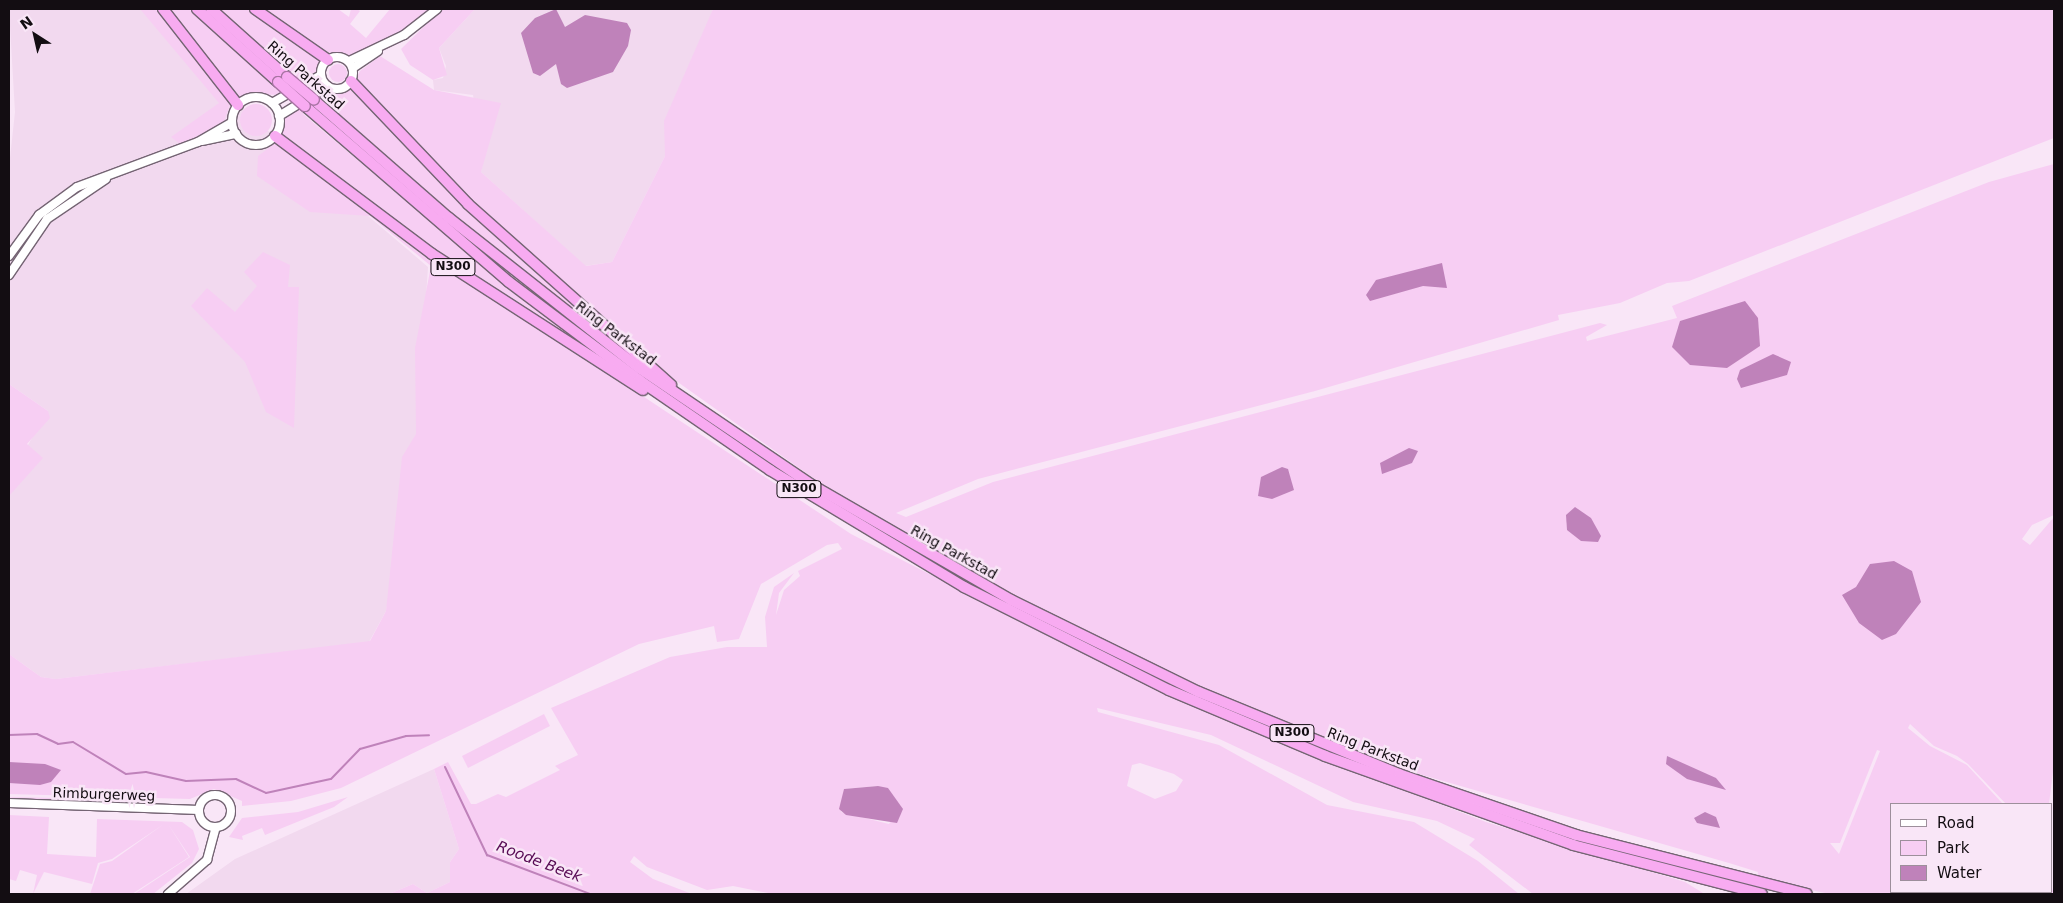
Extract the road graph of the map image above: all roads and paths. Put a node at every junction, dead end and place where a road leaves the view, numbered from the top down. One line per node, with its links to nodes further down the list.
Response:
1 (163, 9): 13 (highway)
2 (197, 9): 9 (highway, Ring Parkstad / N300)
3 (211, 9): 9 (highway, Ring Parkstad / N300)
4 (255, 9): 6 (highway)
5 (437, 9): 7 (main road)
6 (328, 60): 7 (main road); 8 (main road)
7 (351, 65): 10 (main road)
8 (321, 74): 11 (main road); 12 (main road)
9 (283, 80): 22 (highway, Ring Parkstad / N300, bridge); 22 (highway, Ring Parkstad / N300, bridge)
10 (351, 81): 11 (main road); 22 (highway, N300)
11 (328, 86): 14 (main road)
12 (272, 103): 13 (main road); 14 (main road)
13 (238, 105): 15 (main road)
14 (279, 116): 17 (main road)
15 (231, 123): 16 (main road); 18 (main road)
16 (236, 134): 17 (main road); 18 (main road)
17 (275, 136): 22 (highway, N300)
18 (198, 142): 19 (main road)
19 (118, 172): 20 (main road); 21 (main road)
20 (9, 256)
21 (9, 275)
22 (691, 411): 27 (highway, Ring Parkstad / N300); 28 (highway, Ring Parkstad / N300)
23 (9, 803): 24 (main road, Rimburgerweg)
24 (199, 810): 25 (main road); 25 (main road)
25 (216, 827): 26 (main road)
26 (168, 894)
27 (1762, 894)
28 (1807, 894)

